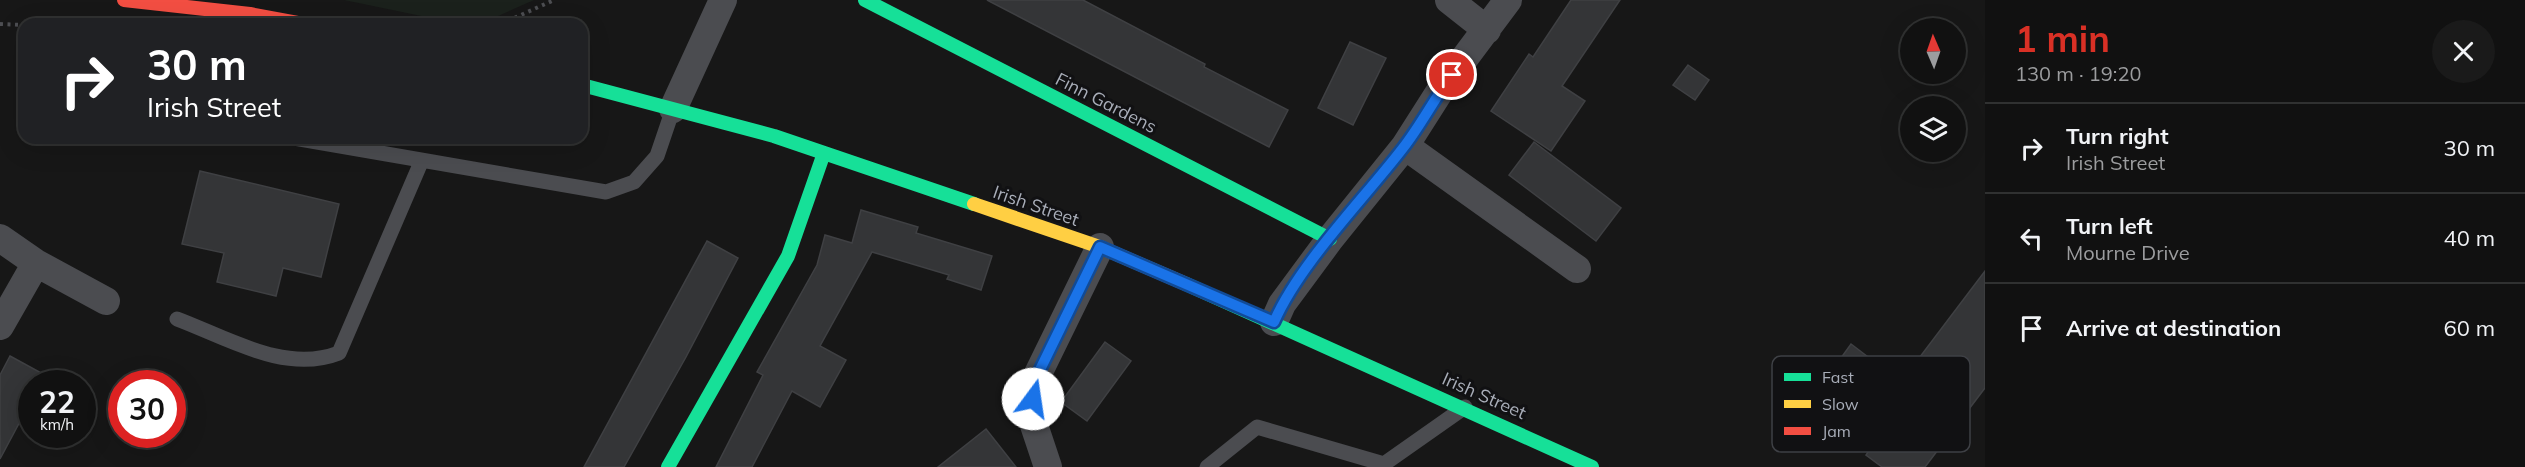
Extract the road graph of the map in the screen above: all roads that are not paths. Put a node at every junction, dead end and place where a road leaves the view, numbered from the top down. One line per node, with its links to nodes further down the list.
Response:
1 (124, 0): 6 (main road)
2 (723, 0): 9 (street)
3 (865, 0): 15 (main road, Finn Gardens)
4 (1449, 0): 7 (street)
5 (1508, 0): 7 (street)
6 (251, 18)
7 (1487, 30): 11 (street)
8 (588, 87): 9 (main road, Irish Street)
9 (673, 109): 12 (main road, Irish Street); 13 (lane)
10 (329, 144): 13 (lane)
11 (1405, 146): 15 (street); 18 (street)
12 (824, 153): 16 (main road, Irish Street); 24 (main road)
13 (422, 160): 20 (lane)
14 (0, 238): 17 (street)
15 (1330, 239): 21 (street)
16 (1100, 247): 21 (main road, Irish Street); 25 (street)
17 (36, 263): 19 (street); 22 (street)
18 (1577, 270)
19 (106, 301)
20 (177, 319)
21 (1274, 322): 23 (main road, Irish Street)
22 (0, 326)
23 (1465, 407): 26 (lane); 27 (main road, Irish Street)
24 (668, 467)
25 (1048, 467)
26 (1207, 467)
27 (1592, 467)

